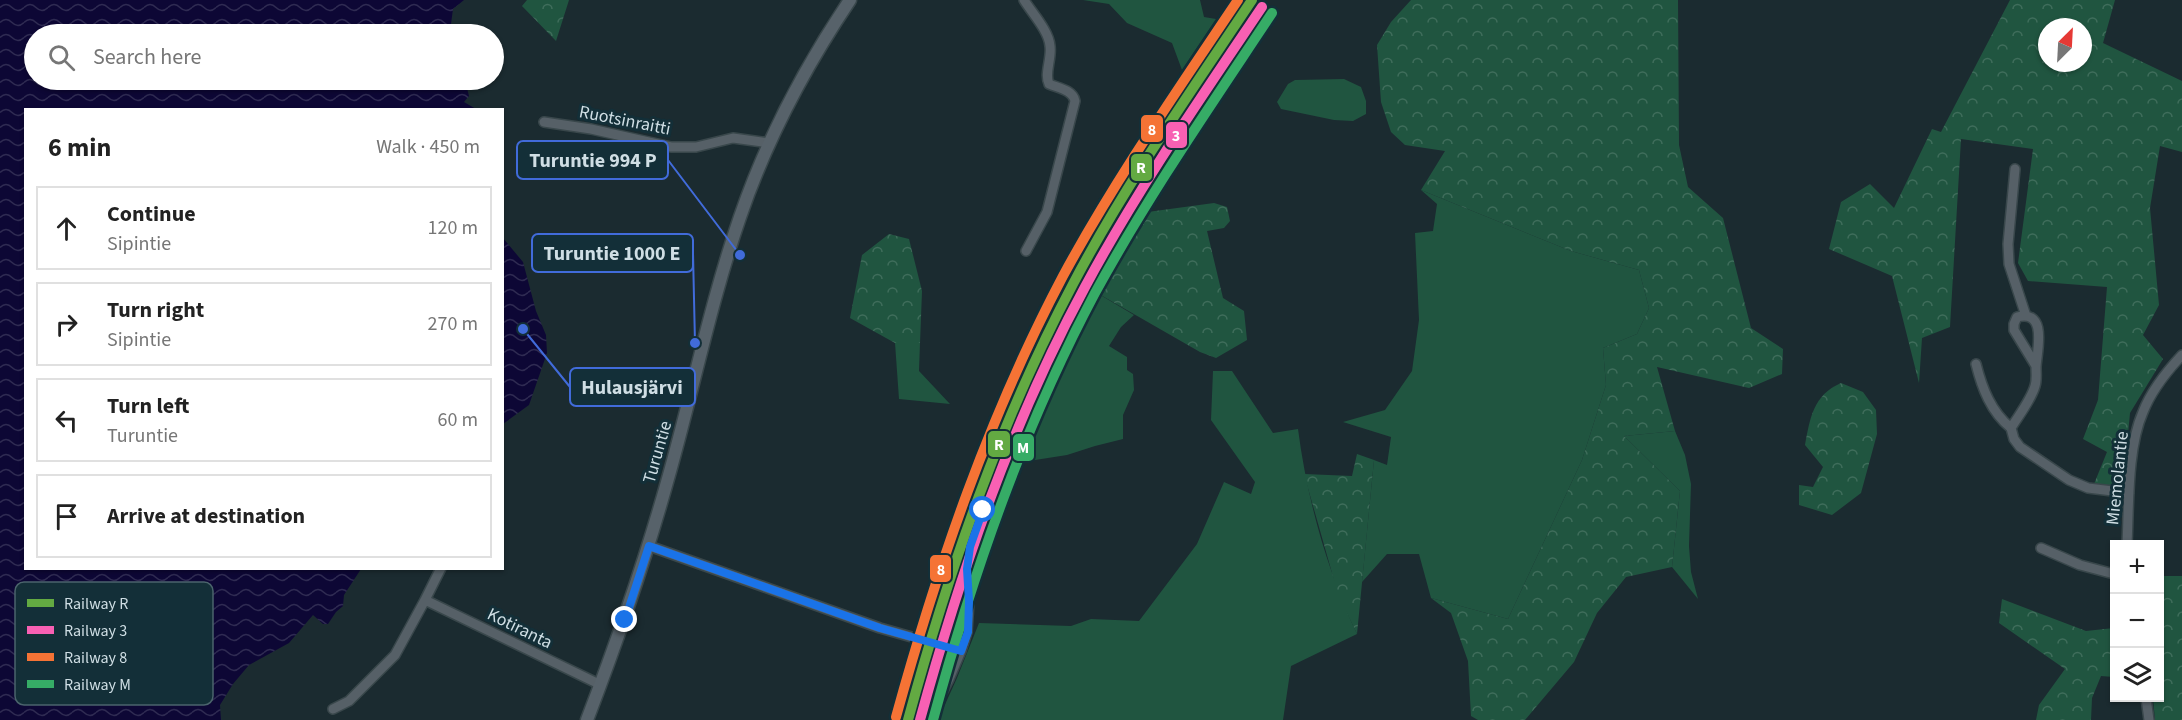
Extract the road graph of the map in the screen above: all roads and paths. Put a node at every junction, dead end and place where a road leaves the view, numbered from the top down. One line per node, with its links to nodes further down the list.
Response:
1 (850, 0): 4 (main road, Turuntie)
2 (1024, 0): 7 (street)
3 (544, 122): 4 (street, Ruotsinraitti)
4 (770, 143): 15 (main road, Turuntie)
5 (1168, 145): 20 (street)
6 (2015, 169): 8 (street)
7 (1026, 251)
8 (2026, 316): 11 (street); 11 (street)
9 (2182, 355): 13 (street, Miemolantie)
10 (1976, 364): 12 (street)
11 (2036, 366): 12 (street)
12 (2011, 428): 13 (street)
13 (2129, 493): 14 (street, Miemolantie)
14 (2127, 540)
15 (649, 546): 20 (street); 21 (main road, Turuntie)
16 (2041, 548): 18 (street)
17 (440, 570): 19 (street)
18 (2110, 573)
19 (425, 600): 21 (street, Kotiranta); 23 (street)
20 (961, 651): 25 (street)
21 (601, 685): 24 (main road, Turuntie)
22 (2147, 702): 26 (street)
23 (333, 709)
24 (588, 720)
25 (928, 720)
26 (2149, 720)

